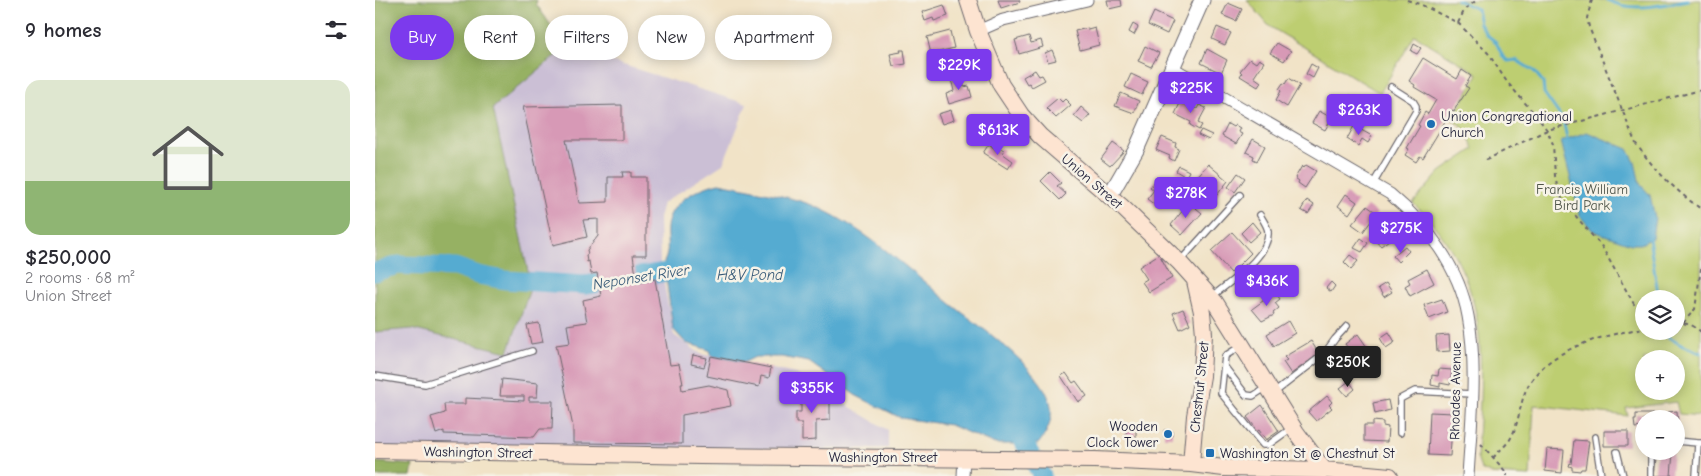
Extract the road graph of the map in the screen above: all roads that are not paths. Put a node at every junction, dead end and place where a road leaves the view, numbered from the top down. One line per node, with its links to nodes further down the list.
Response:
1 (968, 0): 4 (main road, Union Street)
2 (1087, 0): 4 (street)
3 (1202, 0): 5 (street)
4 (978, 31): 8 (main road, Union Street)
5 (1173, 68): 7 (street, Rhoades Avenue); 8 (street)
6 (1391, 87): 7 (lane)
7 (1373, 184): 20 (street, Rhoades Avenue)
8 (1109, 195): 11 (main road, Union Street)
9 (1240, 195): 11 (lane)
10 (1260, 214): 13 (lane)
11 (1179, 262): 12 (main road, Union Street)
12 (1195, 281): 13 (main road, Union Street); 30 (main road, Chestnut Street)
13 (1211, 298): 15 (main road, Union Street)
14 (1347, 326): 19 (lane)
15 (1243, 345): 17 (lane); 19 (main road, Union Street)
16 (532, 352): 18 (lane)
17 (1224, 366): 19 (lane); 21 (lane)
18 (375, 376)
19 (1270, 390): 21 (main road, Union Street)
20 (1472, 394): 22 (lane); 37 (street, Rhoades Avenue)
21 (1293, 427): 33 (main road, Union Street)
22 (1400, 433)
23 (1595, 437): 38 (lane)
24 (1685, 441): 25 (lane)
25 (1700, 443): 41 (lane)
26 (375, 450): 28 (main road, Washington Street)
27 (1617, 452): 39 (lane)
28 (964, 457): 30 (main road, Washington Street); 35 (street)
29 (1651, 460): 40 (lane)
30 (1191, 464): 31 (main road, Washington Street)
31 (1226, 472): 32 (main road, Washington Street)
32 (1250, 473): 33 (main road, Washington Street)
33 (1326, 473): 34 (main road, Washington Street)
34 (1367, 475): 36 (main road, Washington Street)
35 (963, 476)
36 (1390, 476)
37 (1468, 476)
38 (1601, 476)
39 (1623, 476)
40 (1651, 476)
41 (1696, 476)

